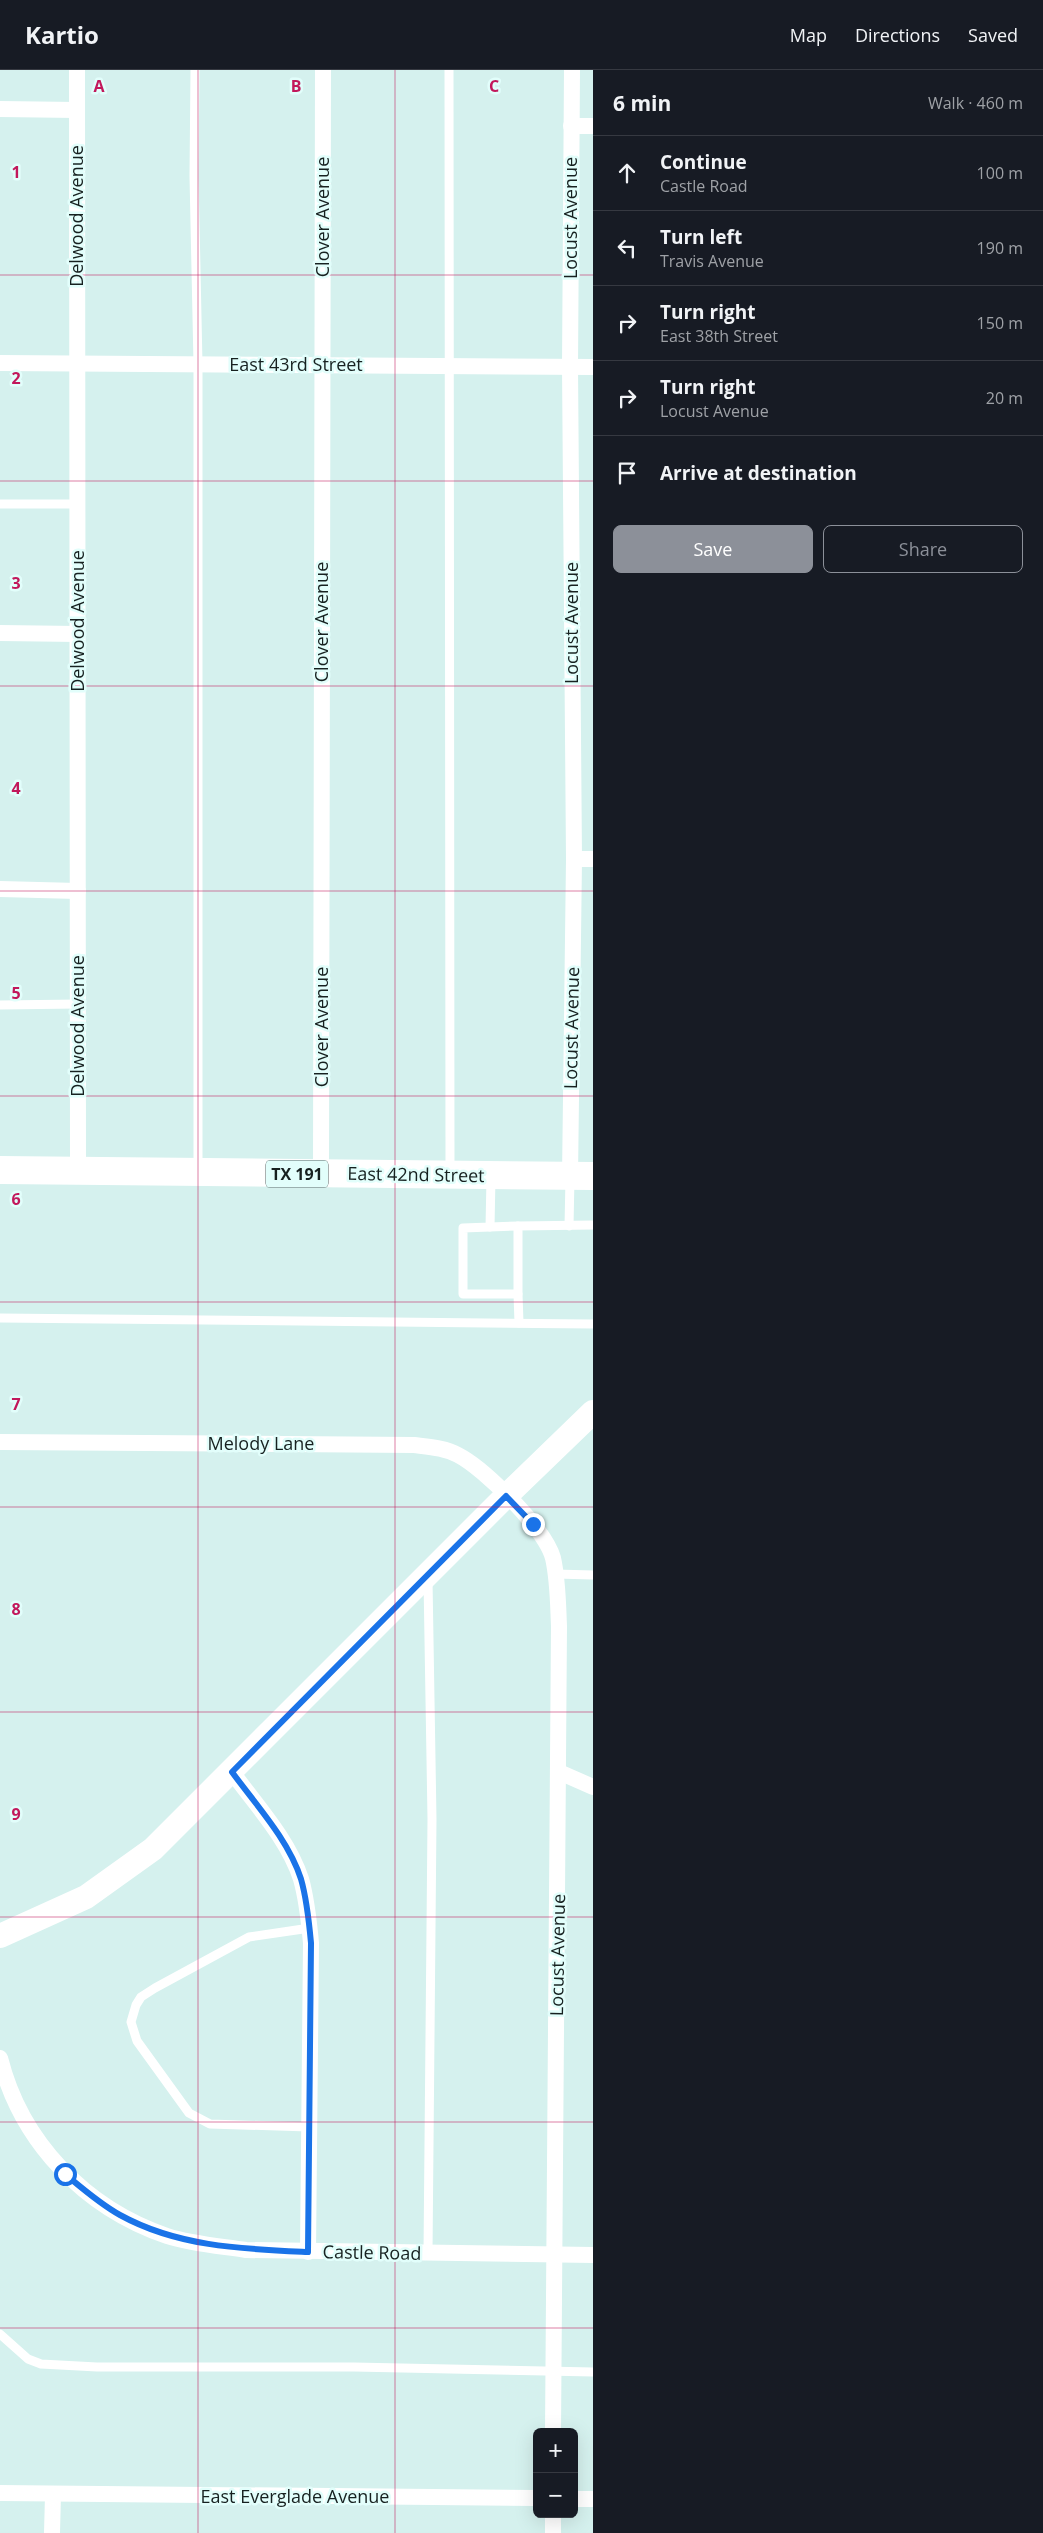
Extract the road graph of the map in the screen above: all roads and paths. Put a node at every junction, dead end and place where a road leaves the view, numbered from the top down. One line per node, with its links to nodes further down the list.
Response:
1 (77, 70): 7 (street, Delwood Avenue)
2 (195, 70): 12 (lane)
3 (323, 70): 13 (street, Clover Avenue)
4 (449, 70): 14 (lane)
5 (572, 70): 8 (street, Locust Avenue)
6 (0, 109): 7 (street)
7 (77, 110): 11 (street, Delwood Avenue)
8 (571, 126): 9 (street); 15 (street, Locust Avenue)
9 (593, 126)
10 (0, 363): 11 (street, East 43rd Street)
11 (77, 364): 12 (street, East 43rd Street); 18 (street, Delwood Avenue)
12 (198, 364): 13 (street, East 43rd Street); 29 (lane)
13 (323, 365): 14 (street, East 43rd Street); 30 (street, Clover Avenue)
14 (448, 366): 15 (street, East 43rd Street); 31 (lane)
15 (570, 367): 16 (street, East 43rd Street); 21 (street, Locust Avenue)
16 (593, 367)
17 (0, 504): 18 (lane)
18 (78, 504): 20 (street, Delwood Avenue)
19 (0, 633): 20 (street)
20 (78, 634): 24 (street, Delwood Avenue)
21 (574, 859): 22 (street); 33 (street, Locust Avenue)
22 (593, 859)
23 (0, 889): 24 (street)
24 (78, 891): 25 (street, Delwood Avenue)
25 (78, 1004): 26 (lane); 28 (street, Delwood Avenue)
26 (0, 1005)
27 (0, 1170): 28 (highway, East 42nd Street / TX 191)
28 (78, 1171): 29 (highway, East 42nd Street / TX 191)
29 (198, 1172): 30 (highway, East 42nd Street / TX 191)
30 (321, 1174): 31 (highway, East 42nd Street / TX 191)
31 (450, 1175): 32 (highway, East 42nd Street / TX 191)
32 (491, 1175): 33 (highway, East 42nd Street / TX 191); 37 (lane)
33 (581, 1176): 36 (lane)
34 (593, 1225): 36 (lane)
35 (518, 1226): 36 (lane); 37 (lane); 38 (lane)
36 (569, 1226)
37 (490, 1227): 38 (lane)
38 (518, 1294): 40 (lane)
39 (0, 1318): 40 (lane)
40 (519, 1324): 41 (lane)
41 (593, 1324)
42 (593, 1412): 44 (street)
43 (0, 1442): 44 (street, Melody Lane)
44 (506, 1496): 45 (street); 46 (street, Locust Avenue)
45 (428, 1574): 48 (street); 56 (lane)
46 (555, 1574): 47 (lane); 49 (street, Locust Avenue)
47 (593, 1575)
48 (232, 1772): 51 (street); 52 (street)
49 (559, 1772): 50 (street); 57 (street, Locust Avenue)
50 (593, 1787)
51 (310, 1928): 54 (street); 54 (lane)
52 (0, 1936)
53 (0, 2058): 55 (street, Castle Road)
54 (309, 2127): 55 (street)
55 (308, 2252): 56 (street, Castle Road)
56 (428, 2253): 57 (street, Castle Road)
57 (555, 2255): 58 (street, Castle Road); 60 (street, Locust Avenue)
58 (593, 2255)
59 (0, 2334): 60 (lane)
60 (554, 2371): 61 (lane); 62 (street, Locust Avenue)
61 (593, 2372)
62 (554, 2428)
63 (0, 2493): 64 (street, East Everglade Avenue)
64 (53, 2495): 65 (street, East Everglade Avenue); 69 (street)
65 (533, 2498)
66 (578, 2499): 67 (street)
67 (593, 2499)
68 (553, 2518): 70 (street)
69 (52, 2533)
70 (553, 2533)

